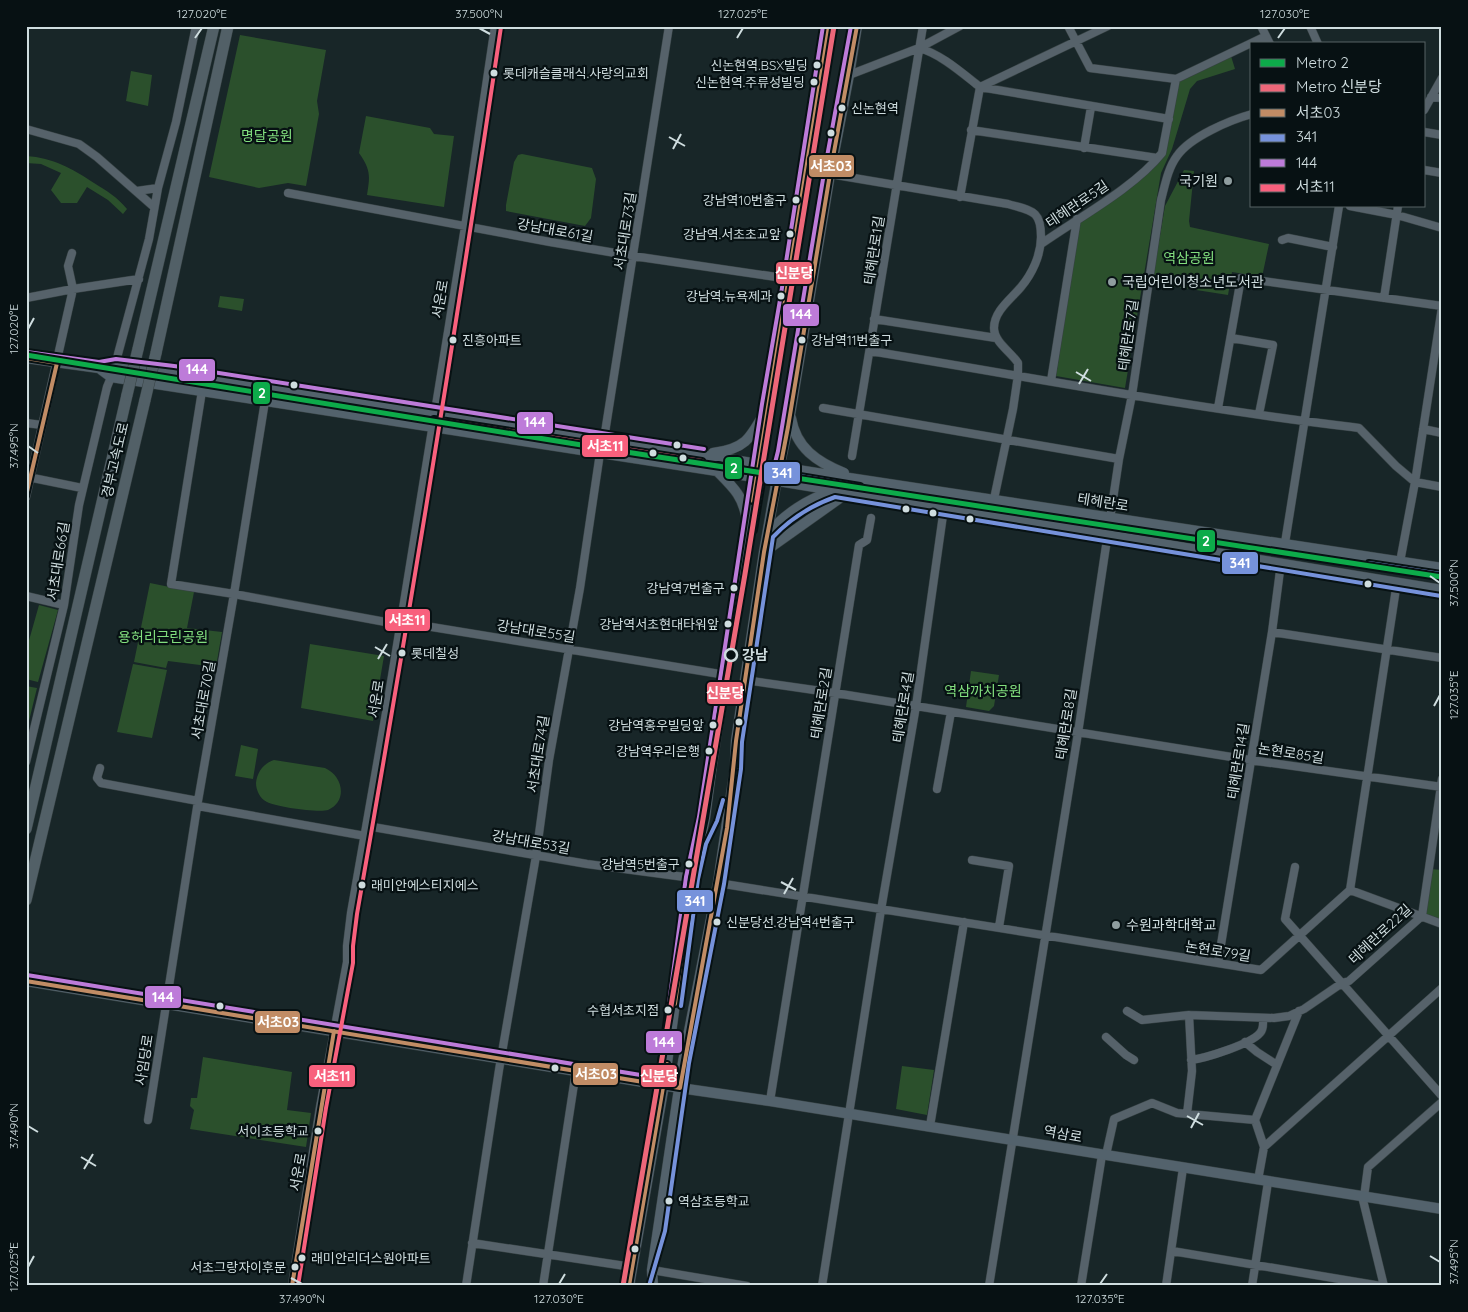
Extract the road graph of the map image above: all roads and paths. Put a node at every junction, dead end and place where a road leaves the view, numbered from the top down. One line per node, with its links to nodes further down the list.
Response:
1 (196, 26): 39 (street, 서초대로66길)
2 (214, 26): 149 (highway, 경부고속도로, bridge)
3 (228, 26): 158 (highway, 경부고속도로, bridge)
4 (495, 26): 49 (street, 서운로)
5 (668, 26): 55 (street, 서초대로73길)
6 (829, 26): 57 (main road)
7 (857, 26): 19 (main road)
8 (922, 26): 17 (street, 테헤란로1길)
9 (960, 26): 17 (street)
10 (1068, 26): 15 (street)
11 (1108, 26): 15 (street)
12 (1261, 26): 14 (street)
13 (1310, 26): 16 (street)
14 (1268, 40)
15 (1076, 42): 21 (street); 22 (street)
16 (1317, 42)
17 (919, 48): 19 (street); 22 (street); 38 (street, 테헤란로1길)
18 (1250, 48): 21 (street)
19 (850, 75): 37 (main road)
20 (1442, 78): 23 (street)
21 (1176, 79): 28 (street, 테헤란로5길)
22 (980, 88): 25 (street); 30 (street)
23 (1431, 97): 24 (street); 26 (street)
24 (1442, 98)
25 (1091, 106): 28 (street); 33 (street)
26 (1426, 106)
27 (1250, 115): 77 (street, 테헤란로7길)
28 (1169, 119): 34 (street, 테헤란로5길)
29 (26, 130): 40 (street)
30 (971, 130): 33 (street); 42 (street)
31 (1426, 132): 32 (street)
32 (1442, 135)
33 (1084, 148): 34 (street)
34 (1157, 158): 48 (street, 테헤란로5길)
35 (1426, 170): 36 (street)
36 (1442, 173)
37 (830, 174): 38 (street); 82 (main road)
38 (897, 185): 42 (street); 63 (street, 테헤란로1길)
39 (158, 188): 40 (street); 43 (street, 서초대로66길)
40 (137, 191): 43 (street)
41 (288, 193): 49 (street, 강남대로61길)
42 (960, 197): 52 (street)
43 (154, 207): 56 (street, 서초대로66길)
44 (1339, 208): 53 (street)
45 (1360, 208): 47 (street)
46 (1398, 208): 47 (street)
47 (1397, 215): 50 (street); 61 (street)
48 (1076, 219): 52 (street, 테헤란로5길); 75 (street)
49 (466, 225): 55 (street, 강남대로61길); 83 (street, 서운로)
50 (1442, 228)
51 (1282, 240): 53 (street)
52 (1041, 244): 64 (street, 테헤란로5길)
53 (1333, 246): 59 (street)
54 (72, 253): 58 (street)
55 (633, 256): 57 (street, 강남대로61길); 92 (street, 서초대로73길)
56 (139, 279): 58 (street); 69 (street, 서초대로66길)
57 (790, 279): 79 (main road)
58 (73, 289): 60 (street); 68 (street)
59 (1326, 290): 61 (street); 65 (street); 86 (street)
60 (26, 298)
61 (1384, 298): 62 (street)
62 (1442, 306): 72 (street)
63 (874, 319): 64 (street); 66 (street, 테헤란로1길)
64 (996, 338): 73 (street)
65 (1231, 338): 81 (street); 85 (street)
66 (870, 351): 73 (street); 84 (street, 테헤란로1길)
67 (26, 358): 68 (main road)
68 (57, 363): 71 (main road); 88 (street)
69 (116, 365): 71 (main road, 테헤란로); 74 (street, 서초대로66길); 83 (main road, 테헤란로)
70 (1442, 365): 72 (street)
71 (99, 368): 74 (main road)
72 (1432, 368): 90 (street)
73 (1018, 375): 75 (street); 93 (street)
74 (111, 377): 76 (main road); 109 (street, 서초대로66길)
75 (1051, 381): 77 (street)
76 (202, 391): 78 (main road); 127 (street, 강남대로55길)
77 (1132, 395): 81 (street); 97 (street, 테헤란로7길)
78 (265, 401): 89 (main road); 127 (street, 서초대로70길)
79 (768, 405): 95 (main road); 98 (main road)
80 (823, 408): 84 (street)
81 (1218, 408): 85 (street)
82 (791, 412): 99 (main road); 104 (main road)
83 (435, 413): 89 (street, 서운로); 92 (main road, 테헤란로)
84 (859, 414): 93 (street); 96 (street, 테헤란로1길)
85 (1259, 414): 86 (street)
86 (1304, 421): 106 (street); 120 (street)
87 (26, 423): 88 (street)
88 (42, 425): 102 (street)
89 (433, 427): 94 (main road); 130 (street, 서운로)
90 (1423, 429): 91 (street); 106 (street)
91 (1442, 433)
92 (604, 439): 95 (main road, 테헤란로)
93 (1006, 439): 97 (street); 113 (street)
94 (600, 453): 100 (main road); 132 (street, 서초대로74길)
95 (702, 455): 98 (main road, 테헤란로)
96 (852, 456)
97 (1119, 459): 115 (street, 테헤란로7길)
98 (759, 463): 99 (main road, 테헤란로); 103 (main road)
99 (780, 466): 101 (main road, 테헤란로); 105 (main road)
100 (717, 471): 103 (main road); 117 (main road)
101 (836, 476): 104 (main road, 테헤란로); 107 (main road)
102 (29, 478): 109 (street); 112 (street)
103 (757, 478): 105 (main road); 117 (main road)
104 (860, 480): 113 (main road, 테헤란로)
105 (776, 482): 107 (main road); 118 (main road)
106 (1415, 482): 108 (street); 122 (street)
107 (804, 486): 110 (main road)
108 (1442, 487)
109 (82, 488): 129 (street, 서초대로66길)
110 (834, 491): 111 (main road); 118 (main road)
111 (847, 493): 114 (main road); 121 (main road)
112 (26, 497)
113 (994, 499): 115 (main road, 테헤란로)
114 (944, 508): 119 (main road); 138 (street, 테헤란로4길)
115 (1110, 517): 119 (street, 테헤란로8길); 120 (main road, 테헤란로)
116 (871, 518): 137 (street, 테헤란로2길)
117 (748, 529): 135 (main road)
118 (767, 534): 121 (main road)
119 (1108, 535): 123 (main road); 140 (street, 테헤란로8길)
120 (1284, 543): 122 (main road, 테헤란로)
121 (764, 552): 136 (main road)
122 (1400, 562): 124 (main road, 테헤란로)
123 (1281, 563): 125 (main road); 131 (street, 테헤란로14길)
124 (1442, 568)
125 (1397, 582): 126 (main road); 133 (street)
126 (1442, 590)
127 (234, 594): 130 (street, 강남대로55길); 147 (street, 서초대로70길)
128 (26, 596): 129 (street)
129 (64, 606): 142 (street, 서초대로66길)
130 (401, 622): 132 (street, 강남대로55길); 148 (street, 서운로)
131 (1272, 632): 133 (street); 141 (street, 테헤란로14길)
132 (568, 649): 135 (street, 강남대로55길); 151 (street, 서초대로74길)
133 (1388, 649): 134 (street); 144 (street)
134 (1442, 658)
135 (726, 675): 154 (main road)
136 (745, 680): 137 (street, 논현로85길); 155 (main road)
137 (835, 693): 138 (street, 논현로85길); 157 (street, 테헤란로2길)
138 (916, 706): 139 (street, 논현로85길); 159 (street, 테헤란로4길)
139 (951, 712): 140 (street, 논현로85길); 146 (street)
140 (1078, 733): 141 (street, 논현로85길); 164 (street, 테헤란로8길)
141 (1250, 760): 144 (street, 논현로85길); 166 (street, 테헤란로14길)
142 (26, 762)
143 (100, 768): 147 (street)
144 (1368, 777): 145 (street, 논현로85길); 156 (street)
145 (1441, 784): 160 (street, 테헤란로22길)
146 (937, 789)
147 (198, 804): 150 (street); 170 (street, 서초대로70길)
148 (367, 826): 150 (street, 서운로); 151 (street, 강남대로53길)
149 (26, 829)
150 (365, 836): 175 (street, 서운로)
151 (536, 856): 154 (street, 강남대로53길); 179 (street, 서초대로74길)
152 (972, 860): 163 (street)
153 (1295, 867): 165 (street)
154 (692, 878): 184 (main road)
155 (718, 883): 157 (street, 논현로79길); 185 (main road)
156 (1350, 890): 160 (street); 165 (street, 논현로79길)
157 (803, 896): 159 (street, 논현로79길); 187 (street, 테헤란로2길)
158 (26, 900)
159 (881, 910): 161 (street, 논현로79길); 189 (street, 테헤란로4길)
160 (1422, 916): 162 (street); 168 (street, 테헤란로22길)
161 (964, 922): 163 (street, 논현로79길); 193 (street)
162 (1442, 924)
163 (999, 927): 164 (street, 논현로79길)
164 (1045, 936): 166 (street, 논현로79길); 194 (street, 테헤란로8길)
165 (1299, 936): 166 (street, 논현로79길); 168 (street)
166 (1218, 963)
167 (26, 981): 170 (main road)
168 (1342, 983): 172 (street, 테헤란로22길); 176 (street)
169 (1442, 988): 176 (street)
170 (168, 1004): 175 (main road); 191 (street, 사임당로)
171 (1128, 1011): 173 (street, 테헤란로22길)
172 (1299, 1011): 174 (street, 테헤란로22길); 182 (street)
173 (1189, 1015): 174 (street, 테헤란로22길); 181 (street)
174 (1263, 1018): 178 (street)
175 (334, 1031): 179 (main road); 208 (street, 서운로)
176 (1388, 1035): 186 (street); 195 (street)
177 (1106, 1038): 180 (street)
178 (1245, 1042): 181 (street); 182 (street)
179 (501, 1058): 183 (main road); 201 (street, 서초대로74길)
180 (1134, 1060)
181 (1191, 1060): 190 (street)
182 (1277, 1065): 192 (street)
183 (576, 1071): 184 (main road); 203 (street)
184 (664, 1085): 185 (main road, 역삼로); 205 (main road)
185 (680, 1088): 187 (main road, 역삼로); 206 (main road)
186 (1442, 1096)
187 (770, 1101): 189 (main road, 역삼로)
188 (1442, 1102): 199 (street)
189 (849, 1114): 193 (main road, 역삼로); 213 (street, 테헤란로4길)
190 (1187, 1114): 192 (street); 196 (street)
191 (148, 1120)
192 (1255, 1120): 195 (street)
193 (930, 1126): 194 (main road, 역삼로)
194 (1012, 1139): 196 (main road, 역삼로); 214 (street, 테헤란로8길)
195 (1264, 1147): 198 (street)
196 (1104, 1155): 197 (main road, 역삼로); 215 (street)
197 (1183, 1168): 198 (main road, 역삼로); 202 (street)
198 (1263, 1181): 199 (main road, 역삼로); 204 (street)
199 (1363, 1196): 200 (main road, 역삼로); 218 (street)
200 (1442, 1209)
201 (472, 1244): 203 (street); 209 (street, 서초대로74길)
202 (1172, 1251): 204 (street); 216 (street)
203 (548, 1255): 205 (street); 210 (street)
204 (1255, 1265): 217 (street); 218 (street)
205 (632, 1267): 211 (main road)
206 (652, 1270): 207 (street); 212 (main road)
207 (742, 1285)
208 (292, 1286)
209 (466, 1286)
210 (543, 1286)
211 (629, 1286)
212 (653, 1286)
213 (822, 1286)
214 (989, 1286)
215 (1081, 1286)
216 (1166, 1286)
217 (1252, 1286)
218 (1383, 1286)

